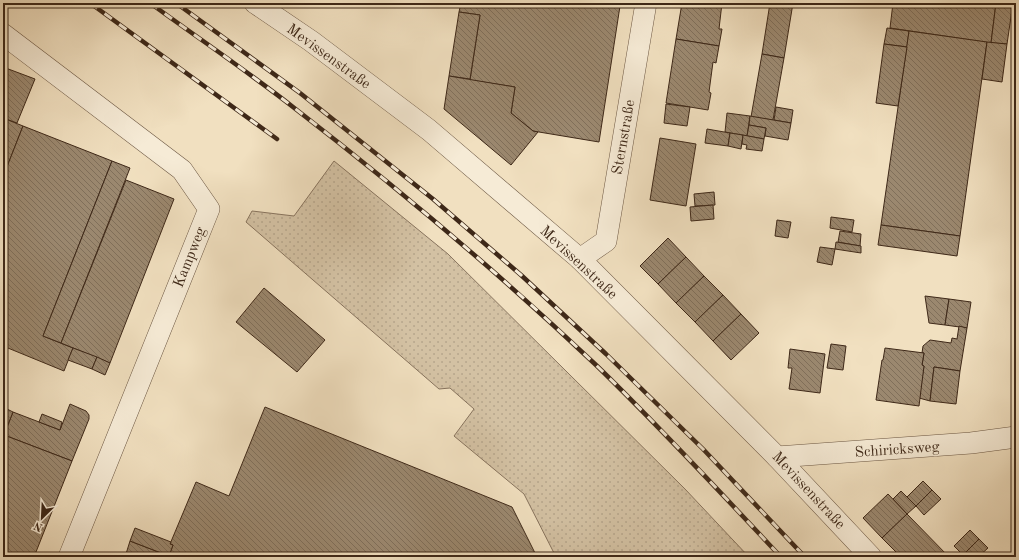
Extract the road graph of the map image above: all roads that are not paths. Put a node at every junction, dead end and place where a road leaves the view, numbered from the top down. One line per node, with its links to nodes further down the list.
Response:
1 (255, 3): 4 (street, Mevissenstraße)
2 (646, 3): 4 (street, Sternstraße)
3 (3, 34): 7 (street, Kampweg)
4 (580, 259): 6 (street, Mevissenstraße)
5 (1016, 437): 6 (street, Schiricksweg)
6 (777, 457): 8 (street, Mevissenstraße)
7 (69, 557)
8 (871, 557)

